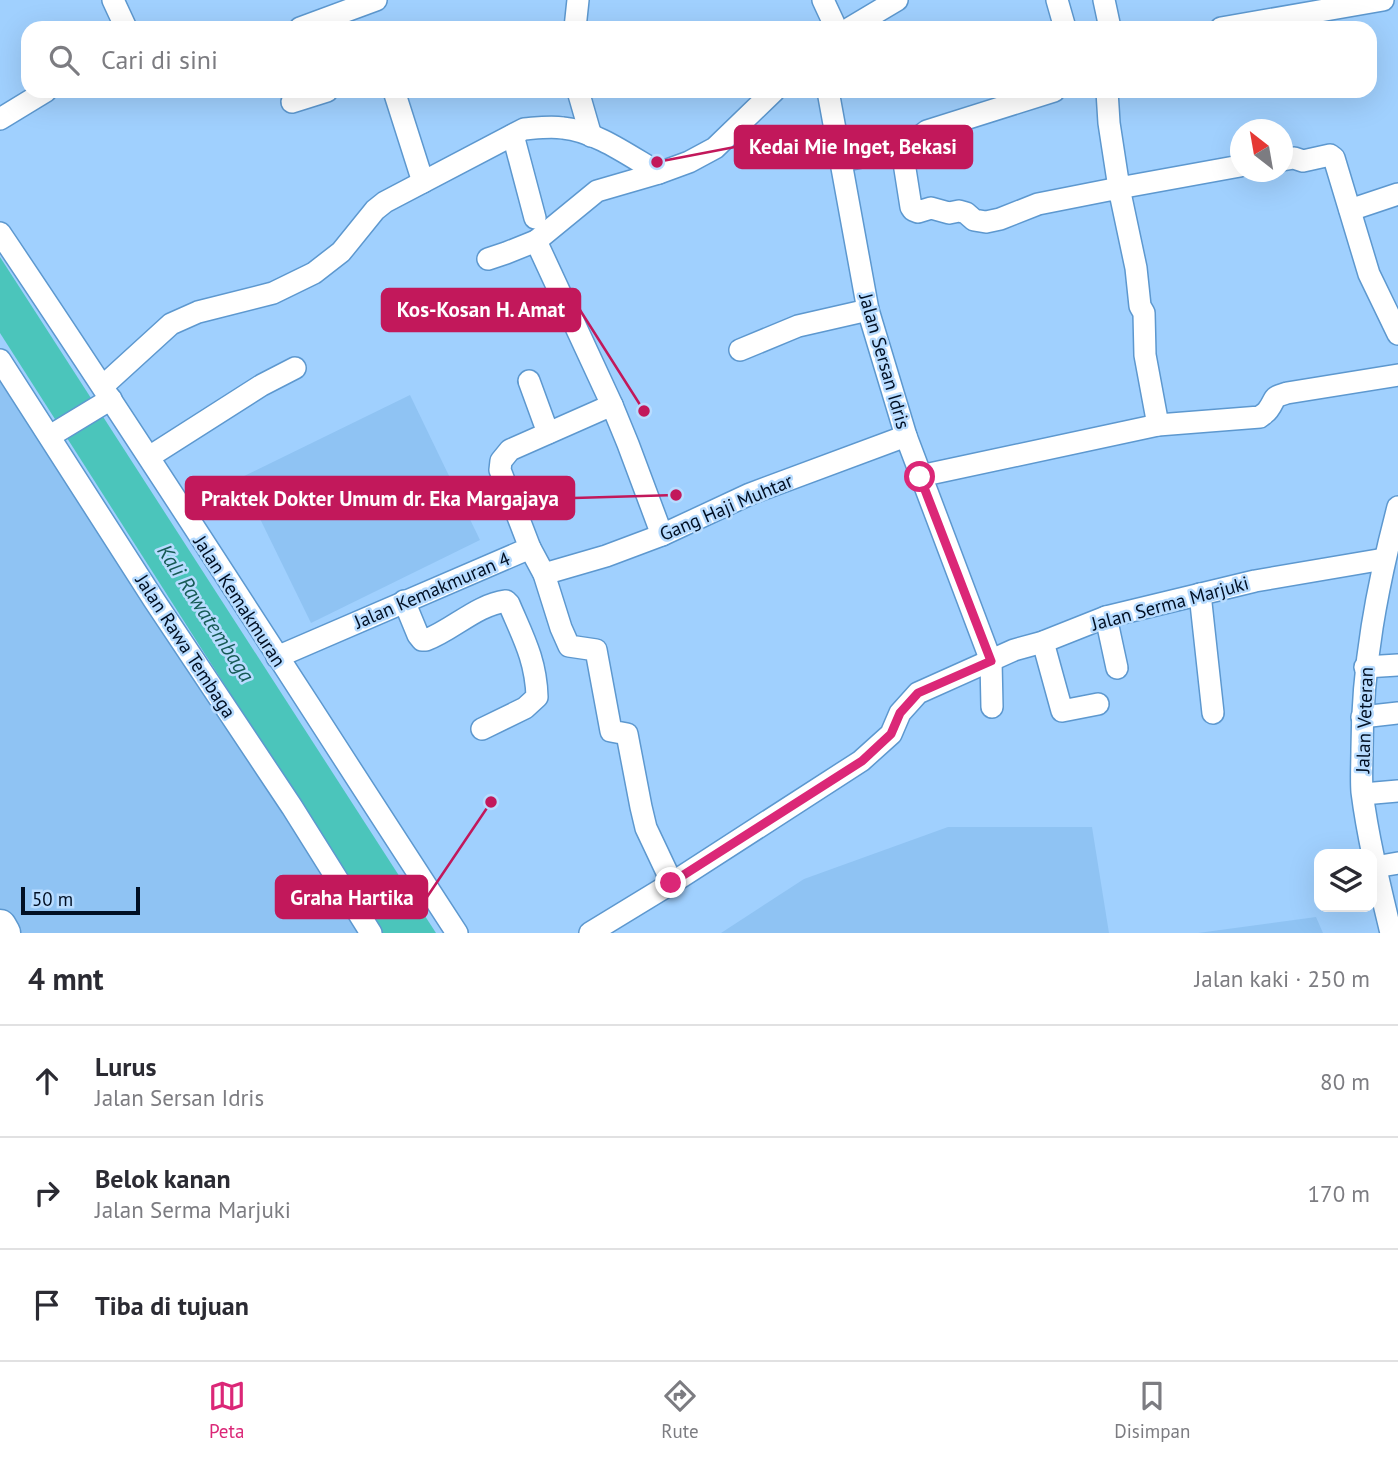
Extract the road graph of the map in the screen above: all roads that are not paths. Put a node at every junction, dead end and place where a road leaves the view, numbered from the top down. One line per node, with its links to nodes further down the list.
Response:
1 (113, 0): 9 (street)
2 (376, 0): 10 (street)
3 (578, 0): 11 (street)
4 (823, 0): 12 (street)
5 (897, 0): 13 (street)
6 (1057, 0): 14 (street)
7 (1104, 0): 15 (street)
8 (1383, 0): 16 (street)
9 (124, 21)
10 (319, 21)
11 (576, 21)
12 (833, 21)
13 (862, 21)
14 (1063, 21)
15 (1108, 21)
16 (1262, 21)
17 (34, 98): 26 (street)
18 (305, 98): 25 (street)
19 (396, 98): 34 (street)
20 (580, 98): 28 (street)
21 (767, 98): 33 (street)
22 (829, 98): 31 (street, Jalan Sersan Idris)
23 (1032, 98): 29 (street)
24 (1108, 98): 35 (street)
25 (292, 102)
26 (0, 119)
27 (513, 135): 28 (street); 34 (street); 38 (street)
28 (591, 135): 33 (street)
29 (902, 150): 31 (street); 35 (street)
30 (1293, 158): 37 (street)
31 (841, 161): 42 (street, Jalan Sersan Idris)
32 (1230, 168): 35 (street)
33 (659, 173): 40 (street)
34 (422, 182): 49 (street)
35 (1119, 188): 51 (street)
36 (1398, 194): 37 (street)
37 (1350, 209): 43 (street)
38 (535, 218)
39 (0, 233): 49 (street, Jalan Kemakmuran)
40 (536, 240): 41 (street); 50 (street)
41 (488, 259)
42 (867, 310): 44 (street); 54 (street, Jalan Sersan Idris)
43 (1398, 334)
44 (740, 350)
45 (0, 360): 52 (street, Jalan Rawa Tembaga)
46 (295, 369): 55 (street)
47 (1398, 375): 51 (street)
48 (529, 381): 53 (street)
49 (106, 396): 52 (street); 55 (street, Jalan Kemakmuran)
50 (612, 405): 53 (street, Jalan Kemakmuran 4); 58 (street)
51 (1158, 425): 56 (street)
52 (55, 433): 87 (street, Jalan Rawa Tembaga)
53 (548, 433): 59 (street, Jalan Kemakmuran 4)
54 (906, 436): 56 (street, Jalan Sersan Idris); 58 (street, Gang Haji Muhtar)
55 (149, 457): 66 (street, Jalan Kemakmuran)
56 (920, 477): 67 (street, Jalan Sersan Idris)
57 (1398, 507): 60 (street, Jalan Veteran)
58 (662, 535): 61 (street, Gang Haji Muhtar)
59 (530, 548): 61 (street); 63 (street, Jalan Kemakmuran 4)
60 (1384, 559): 62 (street, Jalan Serma Marjuki); 69 (street, Jalan Veteran)
61 (544, 574): 83 (street)
62 (1200, 594): 64 (street, Jalan Serma Marjuki); 73 (street)
63 (404, 601): 66 (street, Jalan Kemakmuran 4); 76 (street)
64 (1106, 617): 65 (street, Jalan Serma Marjuki); 70 (street)
65 (1043, 642): 67 (street, Jalan Serma Marjuki); 71 (street)
66 (277, 656): 88 (street, Jalan Kemakmuran)
67 (991, 661): 72 (street, Jalan Sersan Idris); 83 (street, Jalan Serma Marjuki)
68 (1398, 665): 69 (street)
69 (1365, 667): 75 (street, Jalan Veteran)
70 (1116, 668)
71 (1098, 704)
72 (992, 707)
73 (1213, 713)
74 (1398, 713): 75 (street)
75 (1362, 717): 78 (street, Jalan Veteran)
76 (482, 729)
77 (1398, 791): 78 (street)
78 (1363, 794): 79 (street, Jalan Veteran)
79 (1372, 849)
80 (1398, 863): 81 (street)
81 (1377, 867)
82 (1377, 874): 85 (street, Jalan Veteran)
83 (671, 883): 89 (street, Jalan Serma Marjuki)
84 (0, 926): 86 (highway)
85 (1393, 926)
86 (4, 933)
87 (371, 933)
88 (457, 933)
89 (590, 933)

